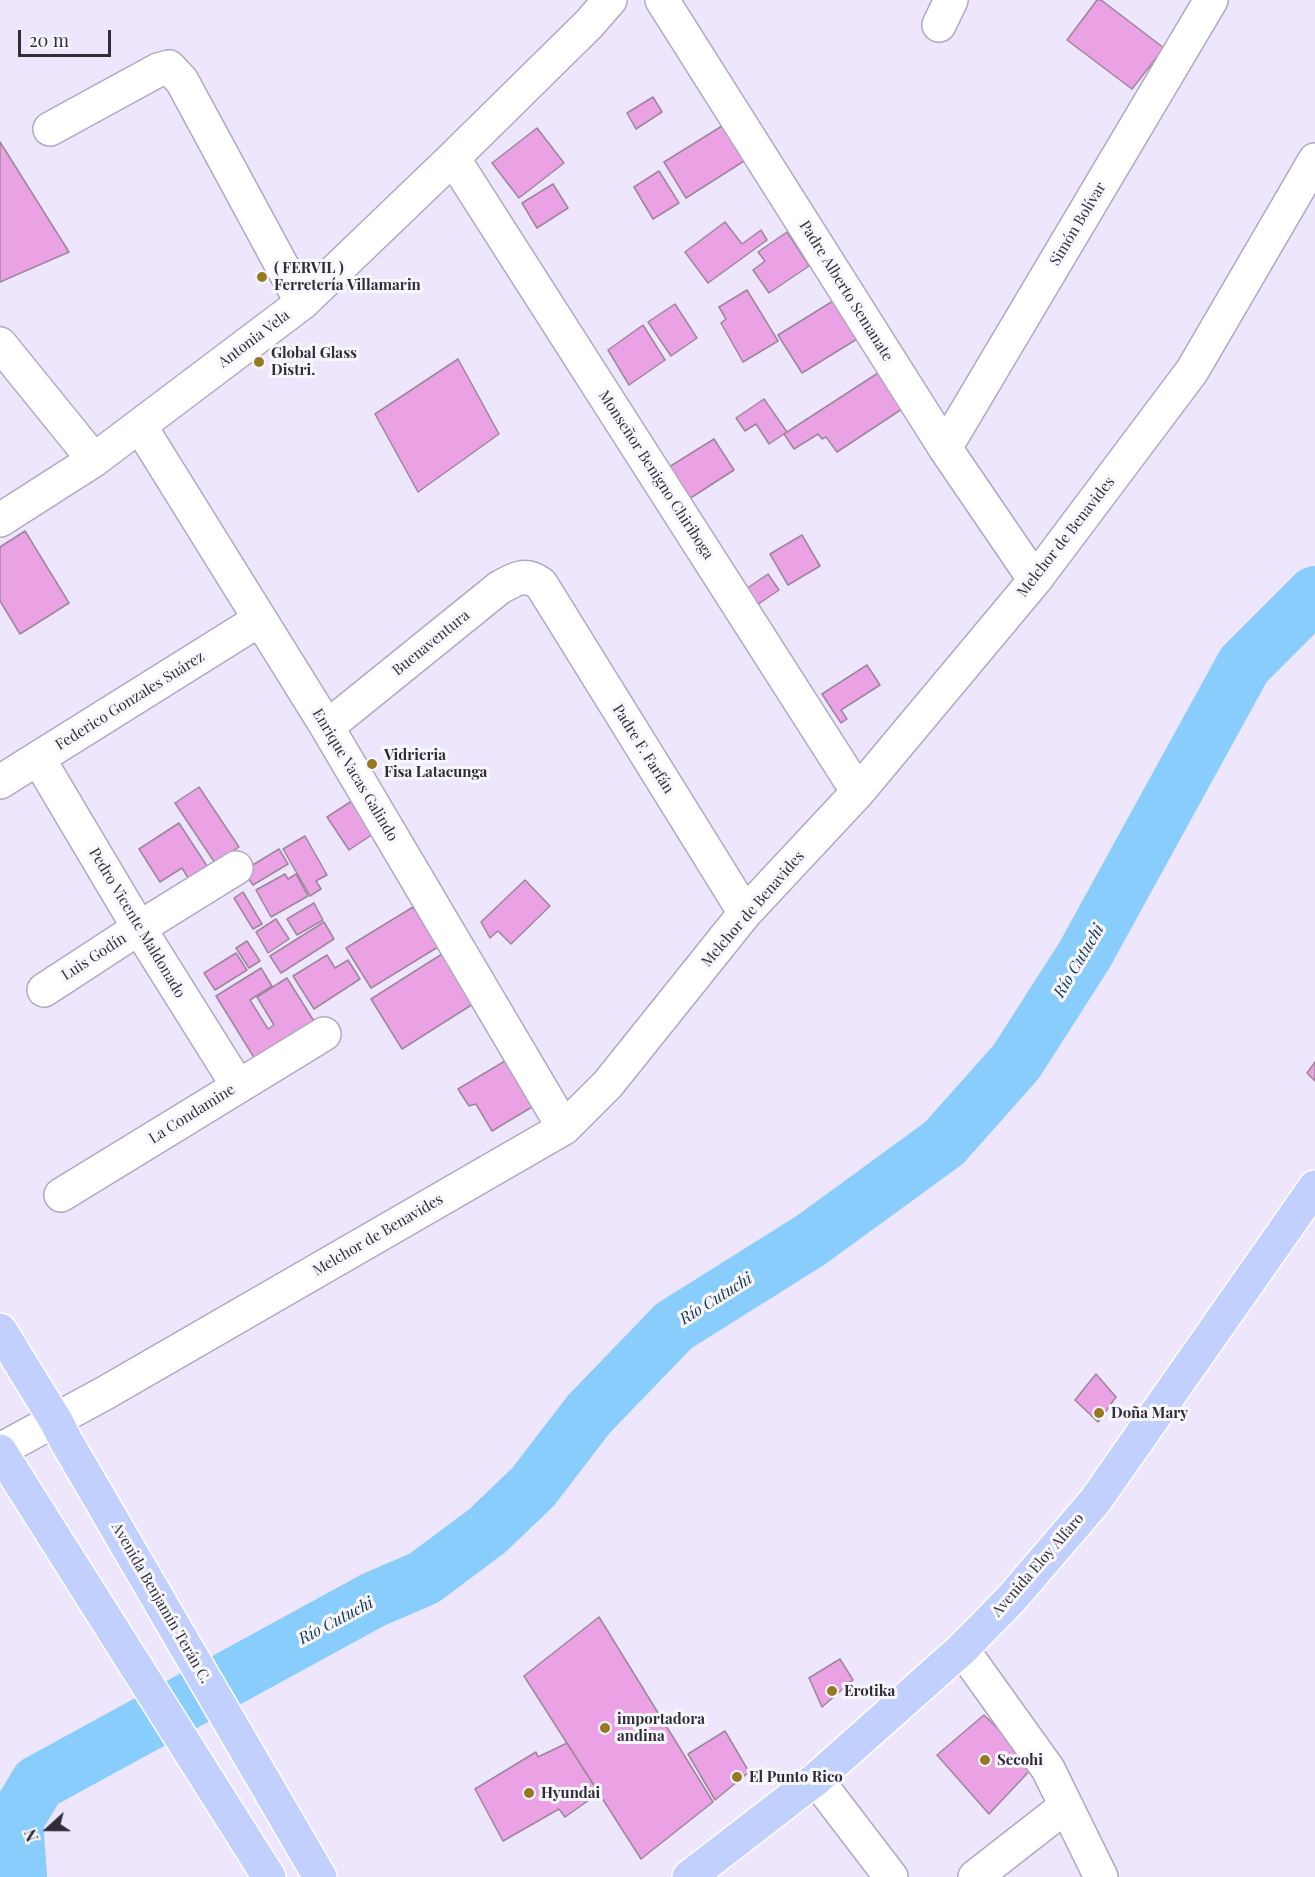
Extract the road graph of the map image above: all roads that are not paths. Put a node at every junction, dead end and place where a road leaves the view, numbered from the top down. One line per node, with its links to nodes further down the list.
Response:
1 (662, 0): 10 (street, Padre Alberto Semanate)
2 (1211, 0): 10 (street, Simón Bolívar)
3 (591, 8): 5 (street, Antonia Vela)
4 (50, 129): 7 (street)
5 (453, 158): 7 (street, Antonia Vela); 19 (street, Monseñor Benigno Chiriboga)
6 (1315, 160): 13 (street, Melchor de Benavides)
7 (302, 303): 9 (street, Antonia Vela)
8 (0, 344): 11 (street)
9 (140, 426): 11 (street, Antonia Vela); 15 (street, Enrique Vacas Galindo)
10 (945, 448): 13 (street, Padre Alberto Semanate)
11 (94, 460): 12 (street, Antonia Vela)
12 (0, 520)
13 (1035, 580): 19 (street, Melchor de Benavides)
14 (541, 584): 16 (street, Buenaventura); 21 (street, Padre F. Farfán)
15 (259, 620): 16 (street, Enrique Vacas Galindo); 17 (street, Federico Gonzales Suárez)
16 (327, 727): 26 (street, Enrique Vacas Galindo)
17 (38, 758): 18 (street, Federico Gonzales Suárez); 22 (street, Pedro Vicente Maldonado)
18 (0, 782)
19 (858, 792): 21 (street, Melchor de Benavides)
20 (236, 868): 22 (street, Luis Godín)
21 (745, 913): 26 (street, Melchor de Benavides)
22 (139, 928): 23 (street, Luis Godín); 25 (street, Pedro Vicente Maldonado)
23 (44, 990)
24 (324, 1034): 25 (street, La Condamine)
25 (238, 1086): 28 (street, La Condamine)
26 (564, 1128): 30 (street, Melchor de Benavides)
27 (1315, 1187): 32 (main road, Avenida Eloy Alfaro)
28 (61, 1195)
29 (0, 1330): 30 (main road, Avenida Benjamín Terán C.)
30 (61, 1431): 31 (street, Melchor de Benavides); 37 (main road, Avenida Benjamín Terán C.)
31 (5, 1458): 36 (main road)
32 (962, 1649): 33 (main road, Avenida Eloy Alfaro); 34 (street)
33 (816, 1779): 35 (main road, Avenida Eloy Alfaro); 38 (street)
34 (1066, 1806): 39 (street); 40 (street)
35 (705, 1872)
36 (268, 1877)
37 (320, 1877)
38 (891, 1877)
39 (975, 1877)
40 (1101, 1877)

